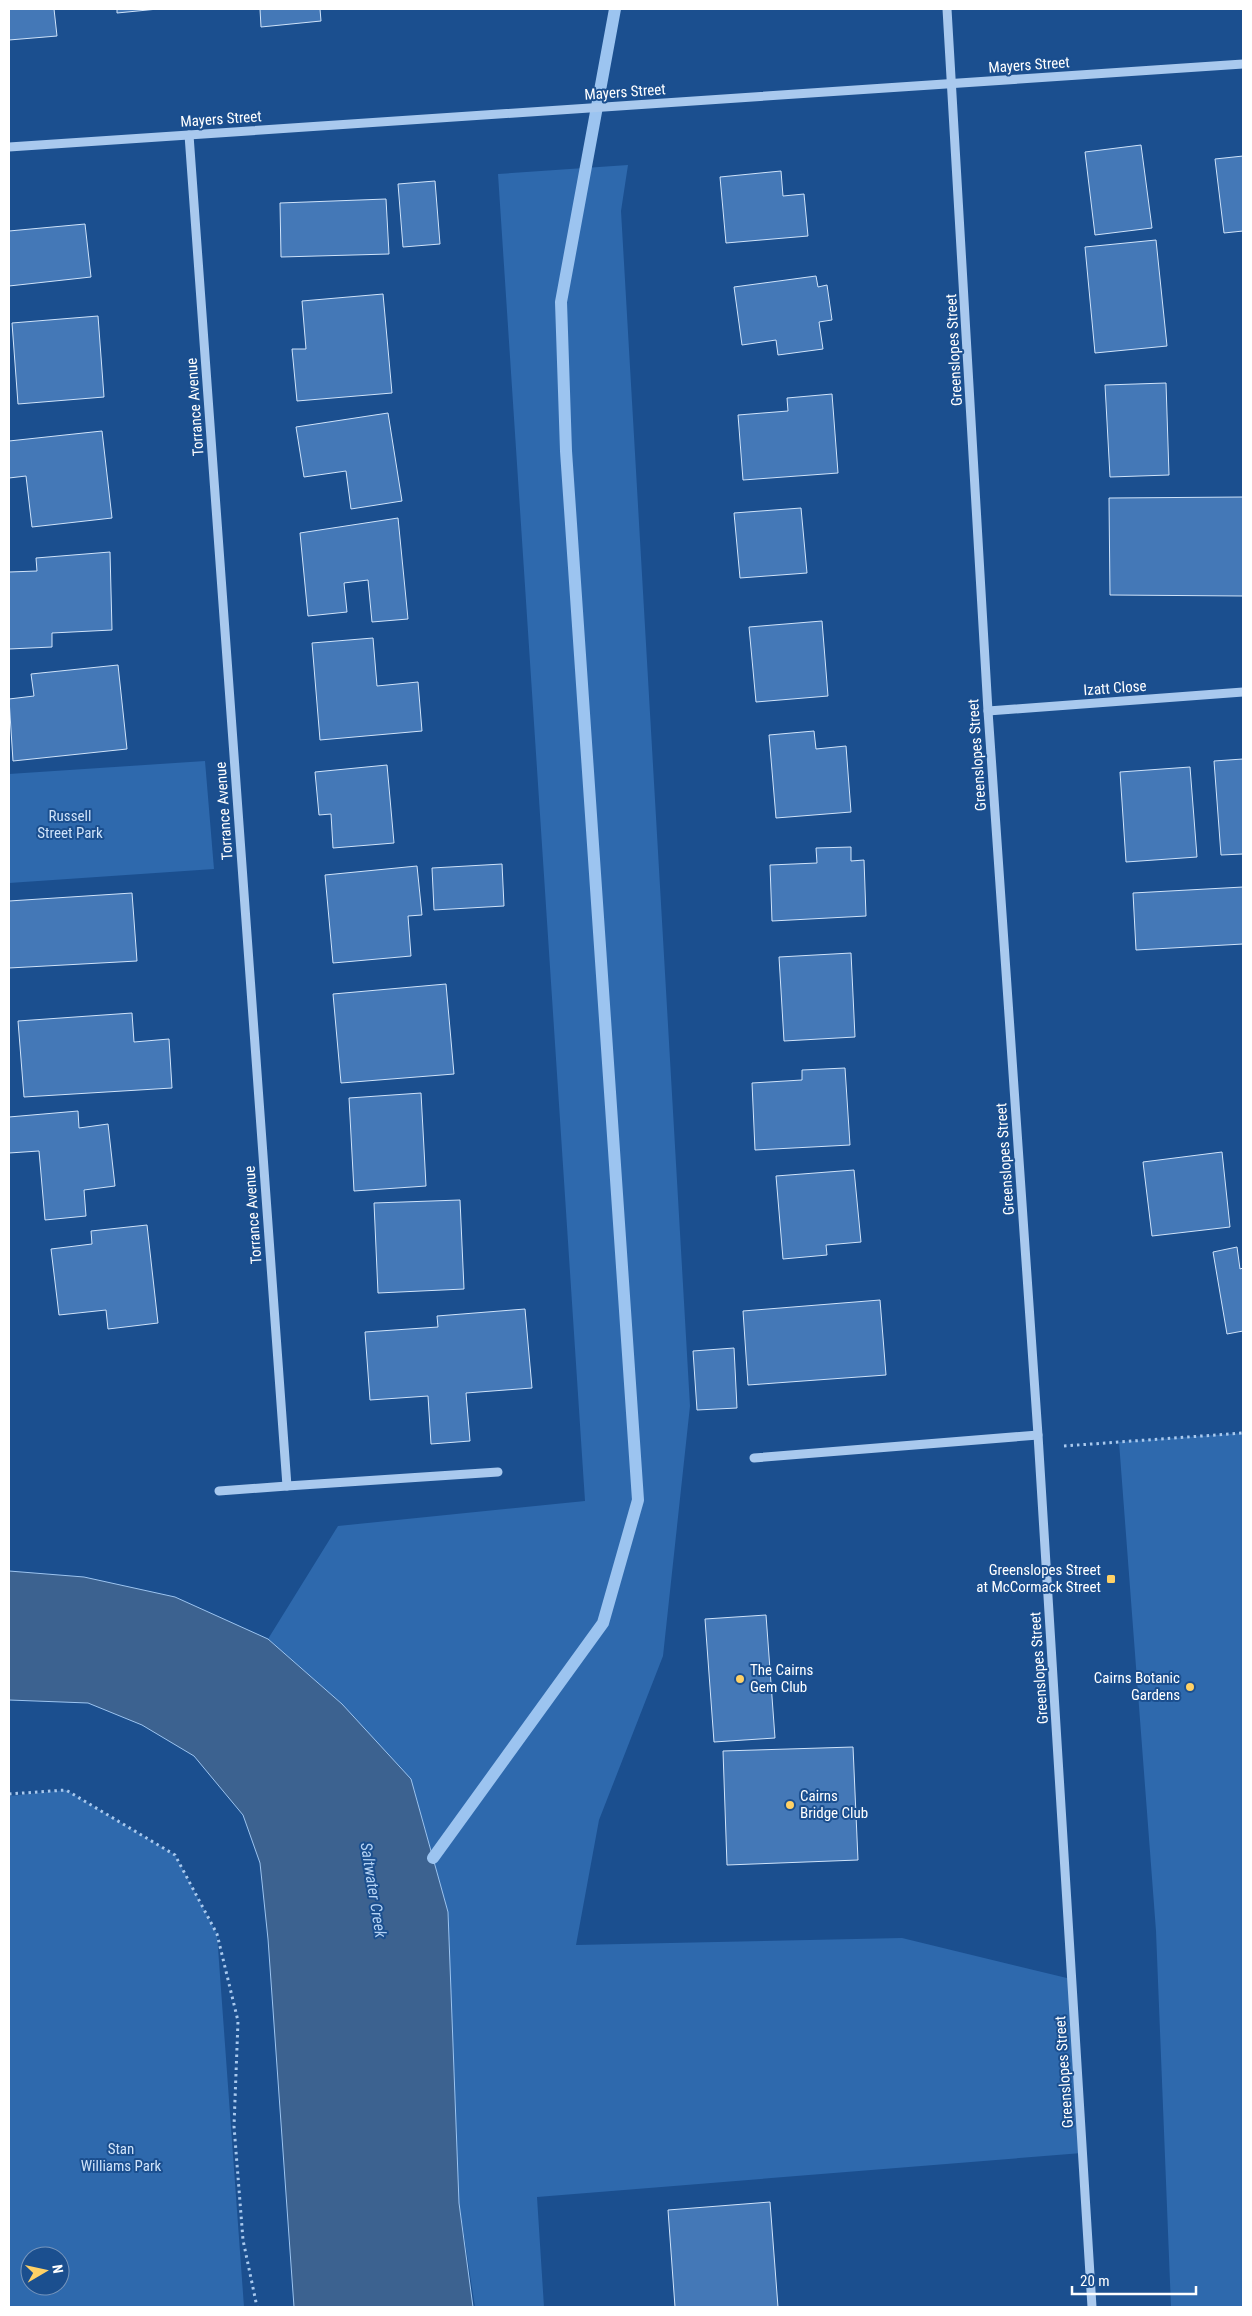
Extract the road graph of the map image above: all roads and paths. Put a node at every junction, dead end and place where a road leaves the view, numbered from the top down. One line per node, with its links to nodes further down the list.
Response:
1 (947, 9): 3 (street, Greenslopes Street)
2 (1243, 64): 3 (street, Mayers Street)
3 (952, 83): 4 (street, Mayers Street); 7 (street, Greenslopes Street)
4 (189, 135): 5 (street, Mayers Street); 13 (street, Torrance Avenue)
5 (9, 147)
6 (1243, 692): 7 (street, Izatt Close)
7 (988, 711): 9 (street, Greenslopes Street)
8 (1243, 1433): 10 (path)
9 (1038, 1435): 10 (street, Greenslopes Street); 11 (street)
10 (1039, 1448): 17 (street, Greenslopes Street)
11 (754, 1458)
12 (498, 1472): 13 (street)
13 (287, 1486): 14 (street)
14 (219, 1491)
15 (9, 1794): 16 (path)
16 (257, 2307)
17 (1092, 2307)

